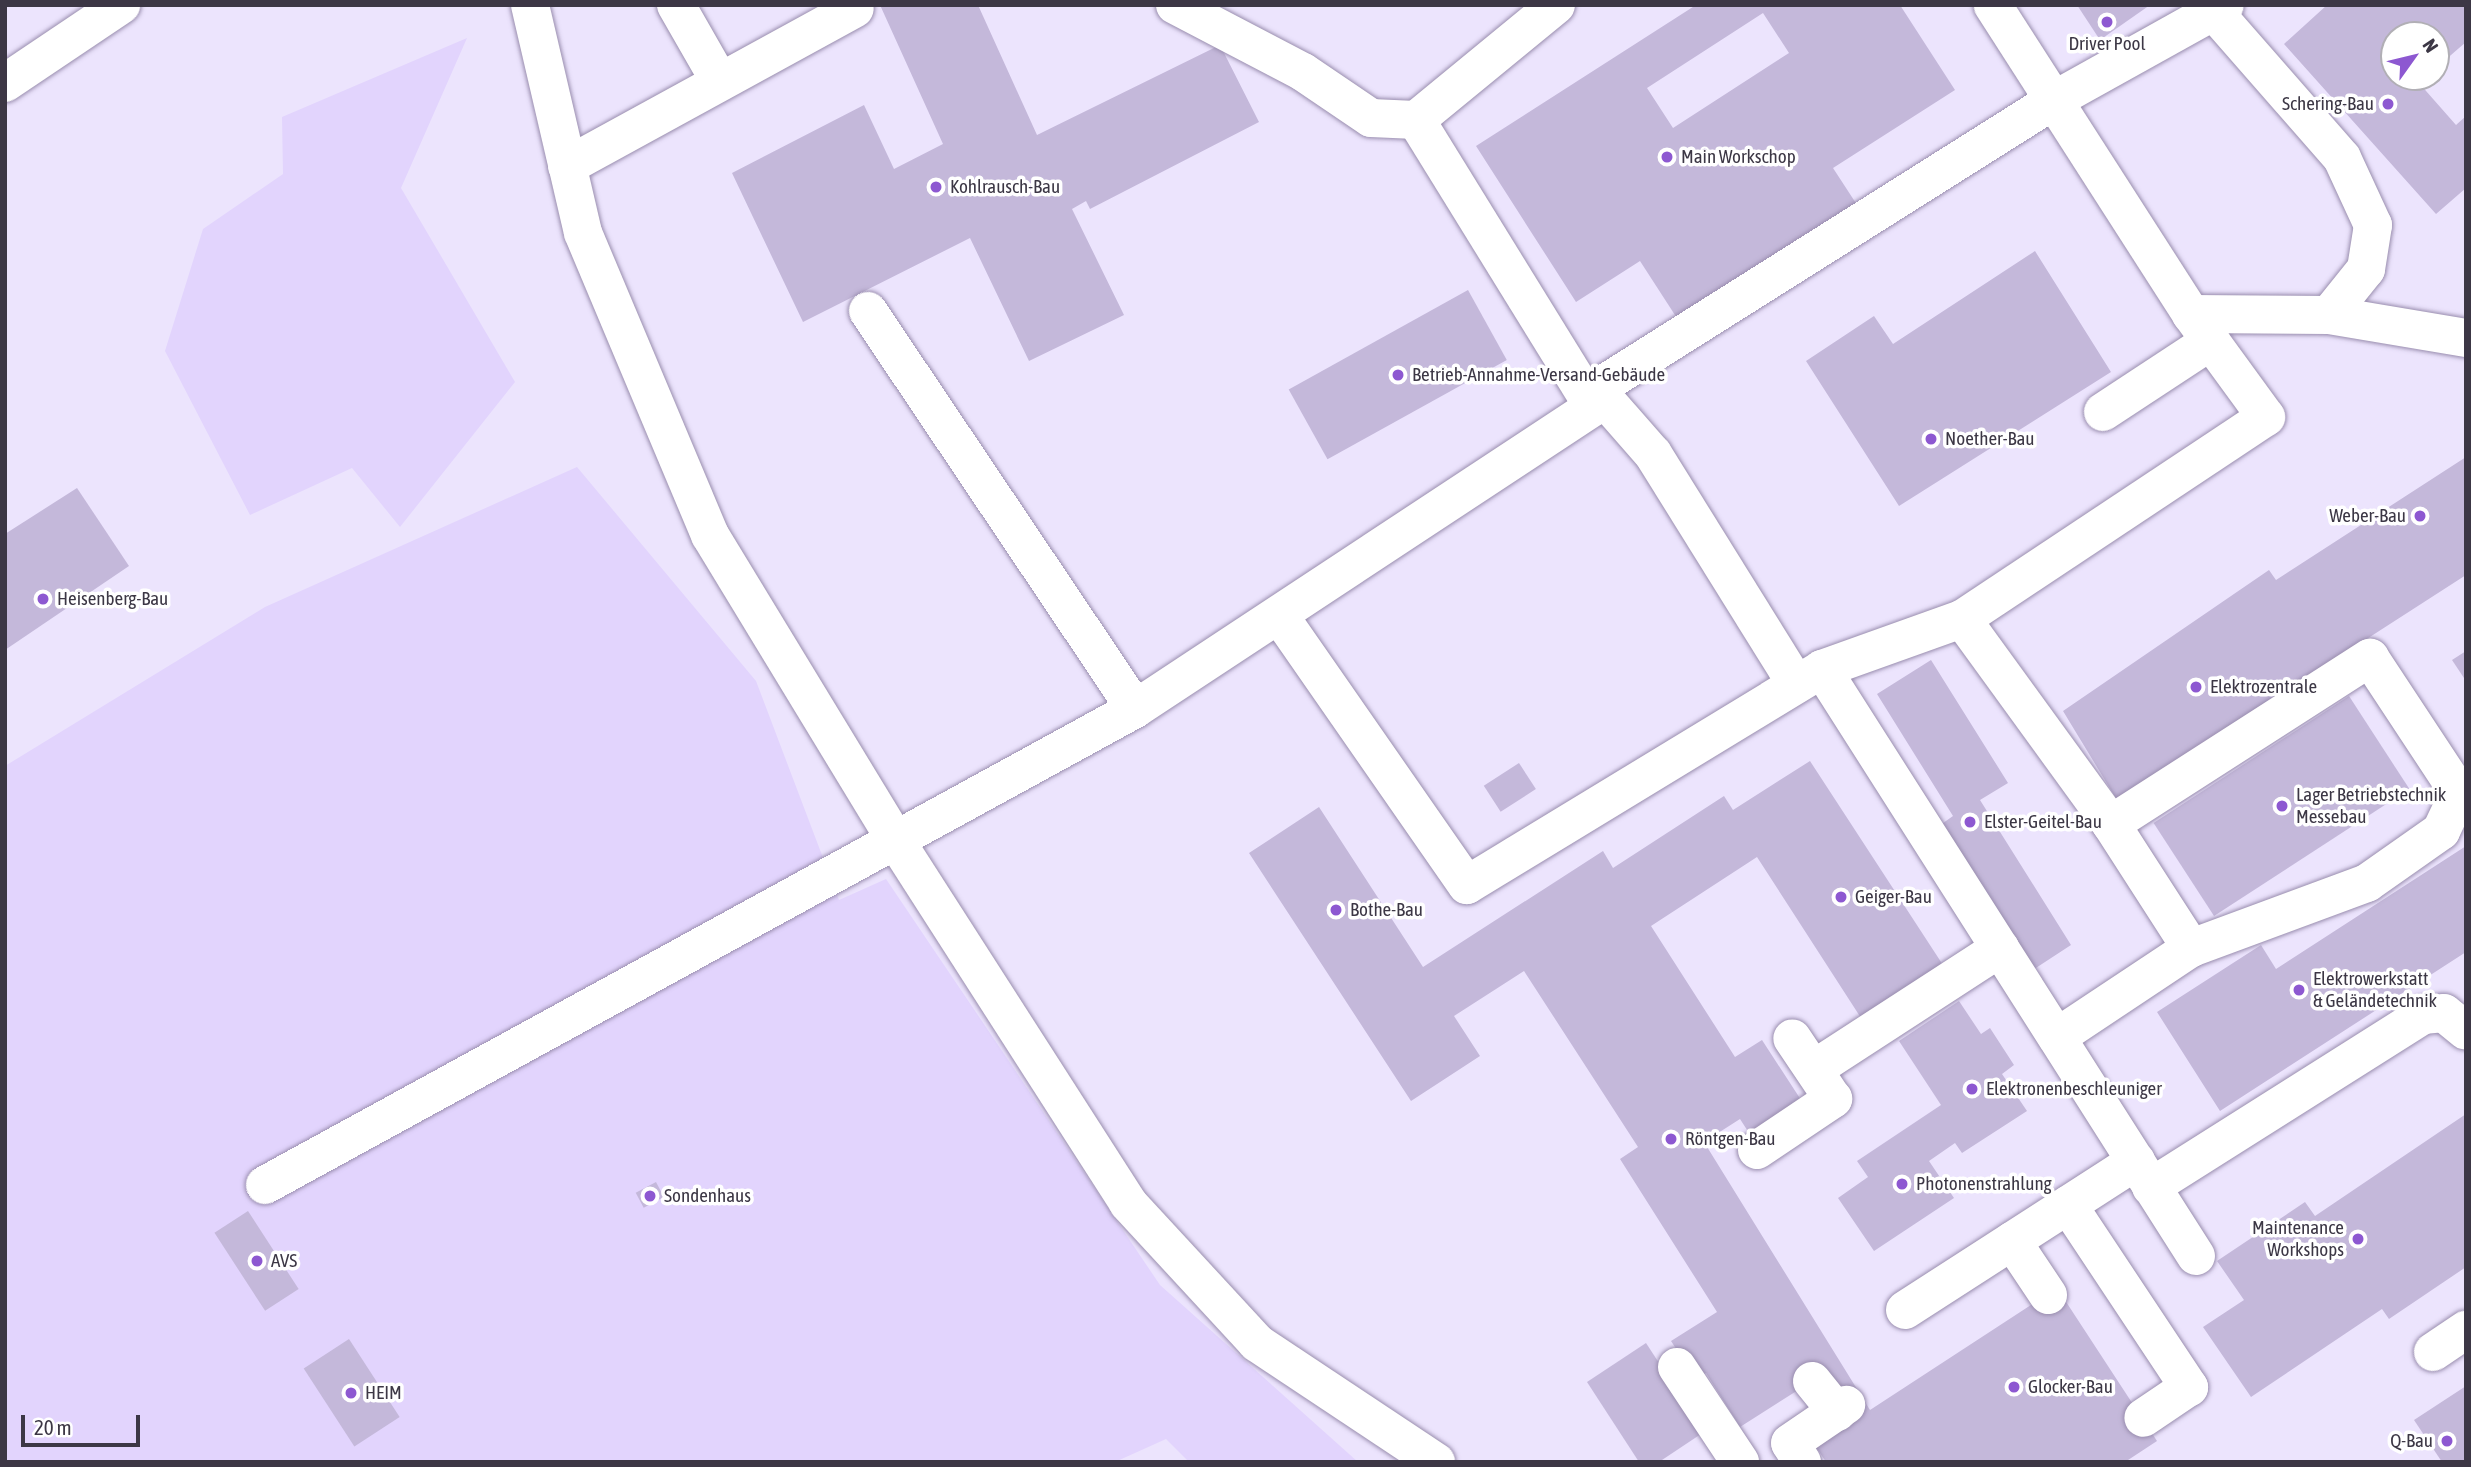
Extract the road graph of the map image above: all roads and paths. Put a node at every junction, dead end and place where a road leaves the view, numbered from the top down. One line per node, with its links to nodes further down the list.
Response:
1 (121, 5): 9 (street)
2 (530, 5): 14 (street)
3 (676, 5): 10 (street)
4 (1175, 5): 13 (street)
5 (1556, 5): 13 (street)
6 (1993, 5): 12 (street)
7 (855, 8): 10 (street)
8 (2221, 10): 12 (street); 16 (street)
9 (76, 16): 11 (street)
10 (719, 80): 14 (street)
11 (5, 83)
12 (2056, 99): 17 (street); 19 (street)
13 (1416, 120): 19 (street)
14 (567, 166): 26 (street)
15 (868, 311): 24 (street)
16 (2329, 315): 17 (street); 18 (street)
17 (2201, 328): 20 (street); 22 (street)
18 (2466, 338)
19 (1595, 398): 21 (street); 23 (street)
20 (2103, 412)
21 (1279, 615): 23 (street); 24 (street)
22 (1962, 619): 23 (street); 25 (street)
23 (1809, 676): 27 (street)
24 (1135, 709): 26 (street)
25 (2111, 824): 28 (street); 28 (street)
26 (894, 838): 35 (street); 47 (street)
27 (2000, 948): 30 (street); 32 (street)
28 (2191, 948): 30 (street)
29 (2466, 1031): 34 (street)
30 (2057, 1037): 34 (street)
31 (1792, 1038): 32 (street)
32 (1814, 1069): 33 (street)
33 (1758, 1150)
34 (2144, 1174): 36 (street); 38 (street)
35 (265, 1185)
36 (2068, 1205): 37 (street); 45 (street)
37 (2012, 1241): 39 (street); 40 (street)
38 (2196, 1256)
39 (2048, 1295)
40 (1905, 1310)
41 (2466, 1330): 42 (street)
42 (2433, 1352)
43 (1677, 1367): 48 (street)
44 (1812, 1381): 46 (street)
45 (2143, 1418)
46 (1785, 1456)
47 (1436, 1462)
48 (1740, 1462)

